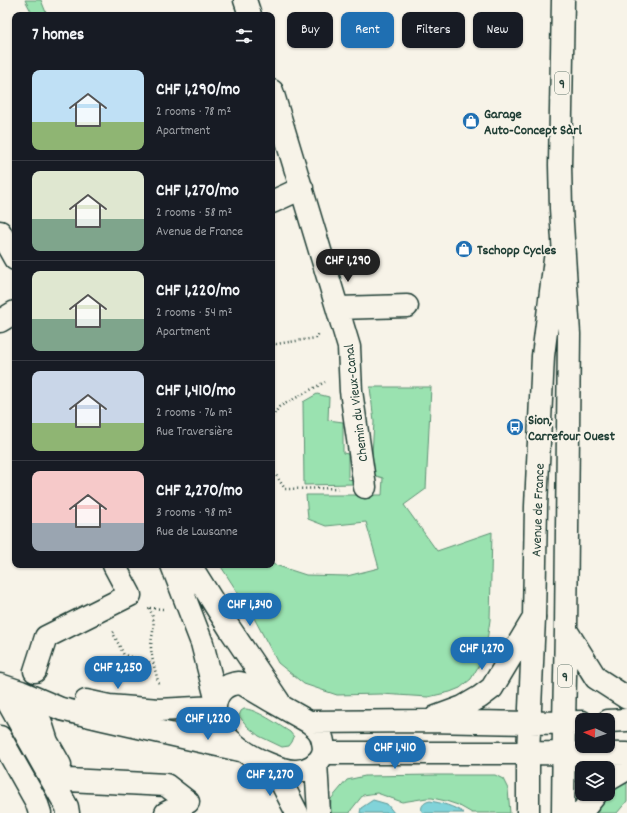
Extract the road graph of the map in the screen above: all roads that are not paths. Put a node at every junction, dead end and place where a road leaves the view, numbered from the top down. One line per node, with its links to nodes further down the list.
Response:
1 (246, 0): 3 (street)
2 (563, 0): 7 (street, Avenue de France / 9)
3 (249, 12)
4 (275, 101): 5 (street, Chemin du Vieux-Canal)
5 (302, 188): 6 (street); 11 (street, Chemin du Vieux-Canal)
6 (275, 201)
7 (561, 208): 20 (street, Avenue de France / 9); 21 (street, Avenue de France / 9)
8 (0, 232): 9 (street)
9 (12, 254)
10 (407, 306): 11 (street)
11 (338, 308): 16 (street, Chemin du Vieux-Canal)
12 (12, 314): 13 (street)
13 (0, 321)
14 (12, 329): 15 (street)
15 (0, 335)
16 (365, 487)
17 (116, 568): 22 (street)
18 (173, 568): 26 (street)
19 (192, 568): 27 (street)
20 (534, 618): 29 (street); 33 (street, Avenue de France / 9)
21 (566, 630): 25 (street); 32 (street, Avenue de France / 9)
22 (35, 671)
23 (0, 686): 24 (street); 46 (street)
24 (21, 692): 26 (street); 35 (street); 43 (street)
25 (627, 698)
26 (216, 702): 27 (street); 35 (street)
27 (282, 707): 31 (street)
28 (627, 720): 30 (street)
29 (427, 721): 31 (street); 33 (street)
30 (615, 721)
31 (309, 722): 39 (street)
32 (573, 722): 33 (street); 37 (street, Avenue de France / 9)
33 (529, 723): 36 (street, Avenue de France)
34 (0, 737): 45 (street)
35 (243, 751): 40 (street)
36 (528, 753): 37 (street); 39 (street); 51 (street, Avenue de France)
37 (564, 754): 38 (street); 52 (street, Avenue de France / 9)
38 (627, 754)
39 (320, 758): 40 (street); 50 (street)
40 (273, 766): 49 (street)
41 (627, 769): 42 (street)
42 (615, 776)
43 (68, 780): 47 (street); 48 (street)
44 (590, 801): 53 (street)
45 (40, 813)
46 (68, 813)
47 (80, 813)
48 (166, 813)
49 (298, 813)
50 (319, 813)
51 (528, 813)
52 (562, 813)
53 (582, 813)

